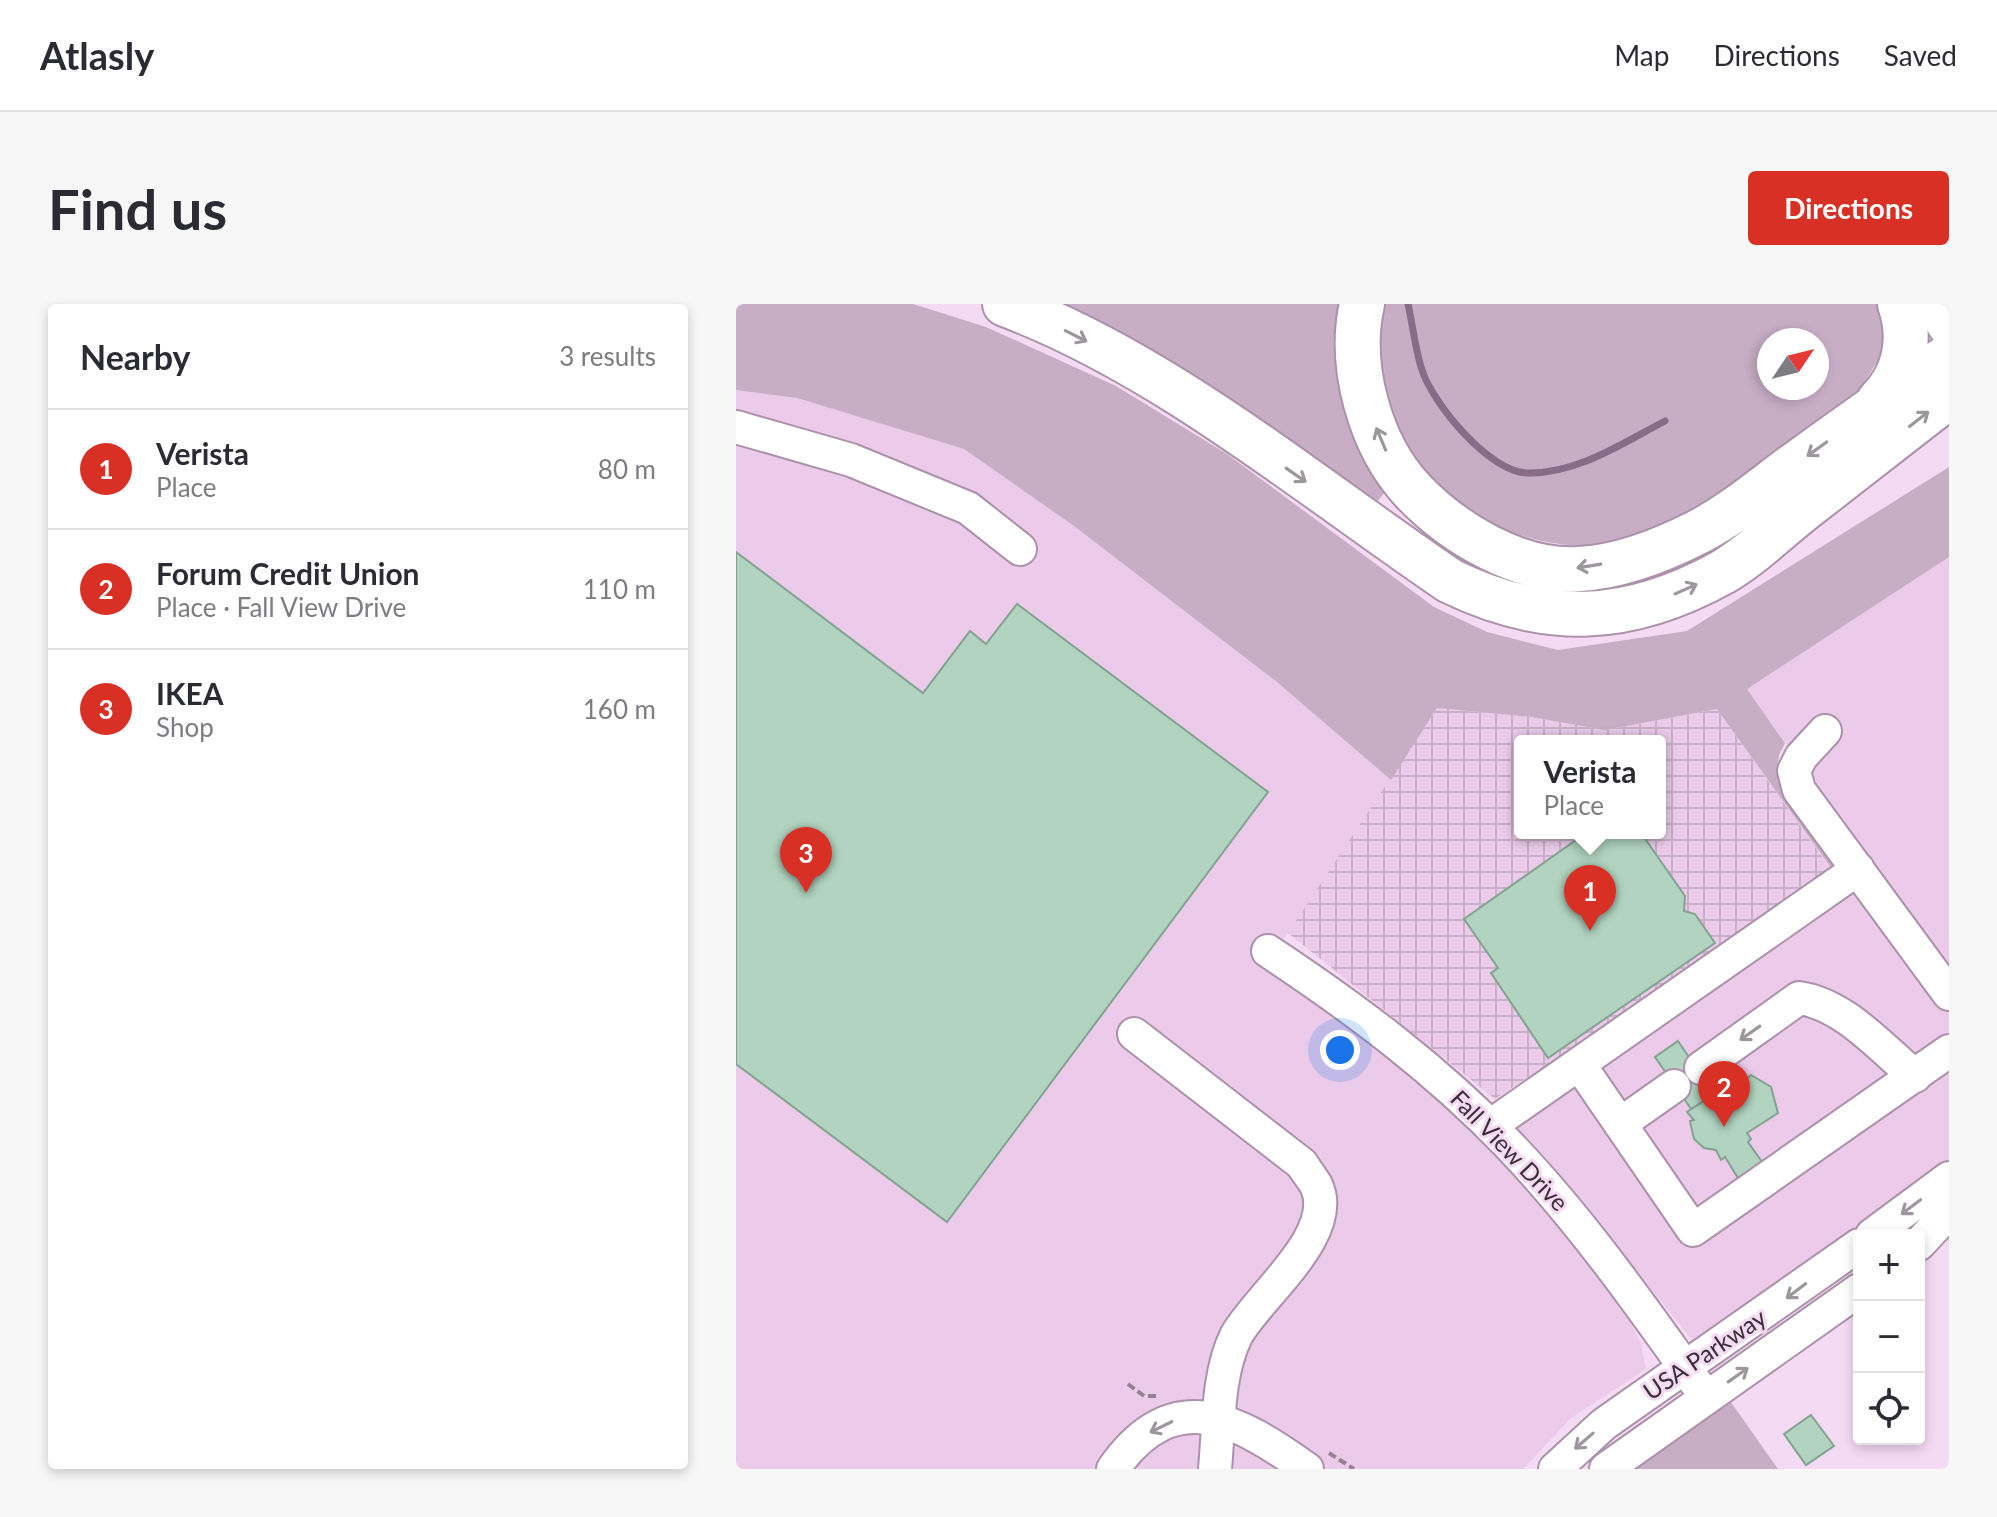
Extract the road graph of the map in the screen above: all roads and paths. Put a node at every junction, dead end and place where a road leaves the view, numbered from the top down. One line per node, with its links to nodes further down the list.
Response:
1 (1005, 304): 7 (highway, one-way to 7)
2 (1362, 304): 8 (highway, one-way to 2)
3 (1900, 304): 8 (highway)
4 (1934, 304): 5 (main road)
5 (1949, 327)
6 (1949, 356): 8 (highway)
7 (1949, 396)
8 (1863, 416)
9 (736, 427): 10 (street)
10 (1020, 549)
11 (1825, 731): 12 (street)
12 (1858, 869): 14 (street); 17 (street)
13 (1268, 951): 22 (street, Fall View Drive)
14 (1949, 994)
15 (1134, 1034): 33 (street)
16 (1949, 1051): 19 (street)
17 (1579, 1064): 21 (street); 22 (street)
18 (1701, 1068): 19 (street, one-way to 18)
19 (1915, 1076): 21 (street)
20 (1674, 1086): 21 (street)
21 (1620, 1124)
22 (1490, 1126): 31 (street, Fall View Drive)
23 (1949, 1178): 26 (street, one-way to 26)
24 (1949, 1212): 27 (street)
25 (1949, 1222): 28 (street)
26 (1880, 1229)
27 (1925, 1238)
28 (1925, 1240)
29 (1853, 1249): 31 (street, USA Parkway, one-way to 31)
30 (1853, 1294): 32 (street, USA Parkway, one-way to 30)
31 (1686, 1368): 32 (street, Fall View Drive); 37 (street, USA Parkway, one-way to 37)
32 (1706, 1397): 38 (street, USA Parkway)
33 (1220, 1419): 34 (street, one-way to 34); 35 (street); 36 (street)
34 (1113, 1469)
35 (1215, 1469)
36 (1307, 1469)
37 (1555, 1469)
38 (1606, 1469)

